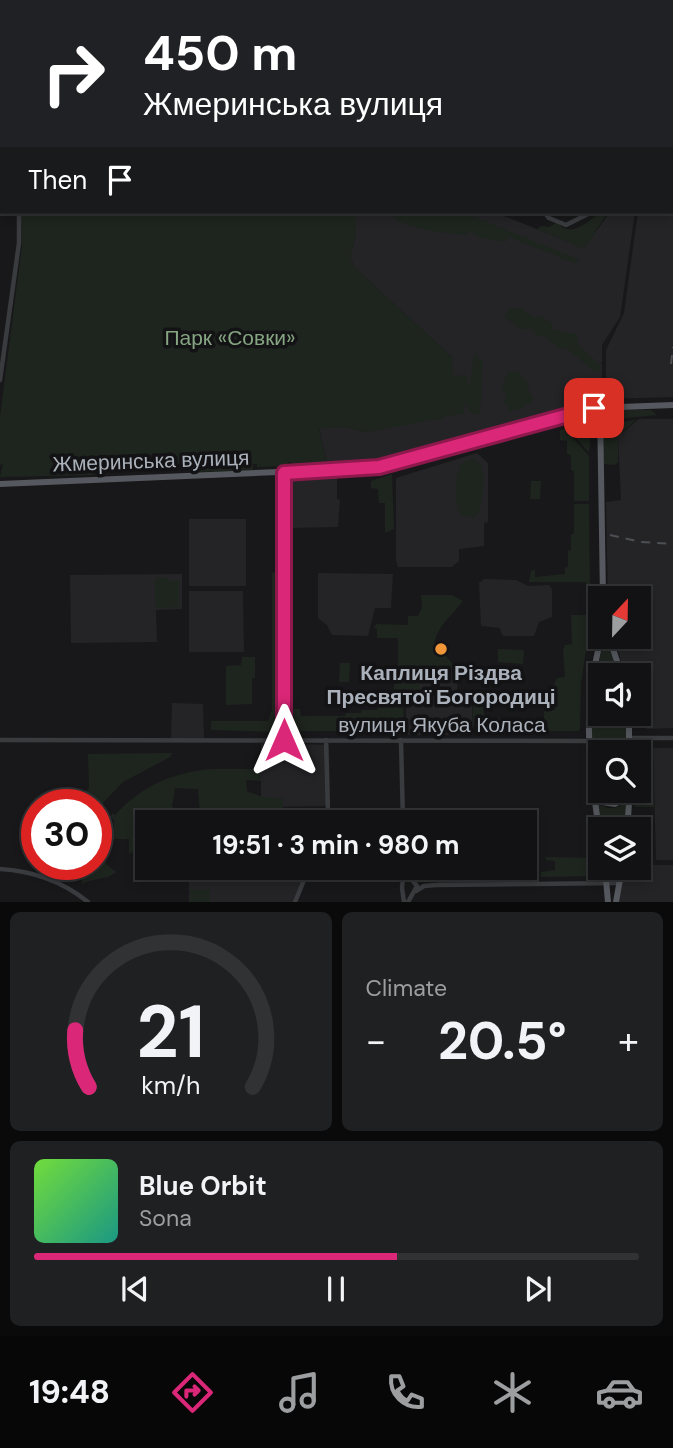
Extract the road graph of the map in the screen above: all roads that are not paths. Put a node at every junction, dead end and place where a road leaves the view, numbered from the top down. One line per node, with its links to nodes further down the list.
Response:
1 (19, 214): 4 (street)
2 (546, 214): 3 (street)
3 (588, 214)
4 (2, 344): 5 (street)
5 (0, 380)
6 (673, 405): 7 (main road, Жмеринська вулиця)
7 (600, 408): 8 (main road, Жмеринська вулиця); 10 (main road)
8 (284, 473): 9 (main road, Жмеринська вулиця); 15 (street)
9 (0, 484)
10 (603, 586)
11 (628, 726): 12 (main road)
12 (629, 738): 13 (street)
13 (673, 738)
14 (0, 740): 15 (street, вулиця Якуба Коласа)
15 (284, 740): 16 (street, вулиця Якуба Коласа)
16 (326, 740): 17 (street, вулиця Якуба Коласа); 19 (street)
17 (401, 740): 18 (street, вулиця Якуба Коласа); 20 (street)
18 (588, 741)
19 (328, 810)
20 (403, 810)
21 (0, 869): 32 (street)
22 (304, 880): 33 (street)
23 (403, 880): 27 (street)
24 (607, 880): 28 (main road)
25 (620, 880): 29 (main road)
26 (412, 881): 27 (street); 31 (street)
27 (403, 883): 30 (street)
28 (607, 883): 29 (street); 31 (street); 35 (main road)
29 (619, 883): 36 (main road)
30 (404, 892): 31 (street); 34 (street)
31 (414, 893): 34 (street)
32 (88, 902)
33 (295, 902)
34 (406, 902)
35 (608, 902)
36 (616, 902)

